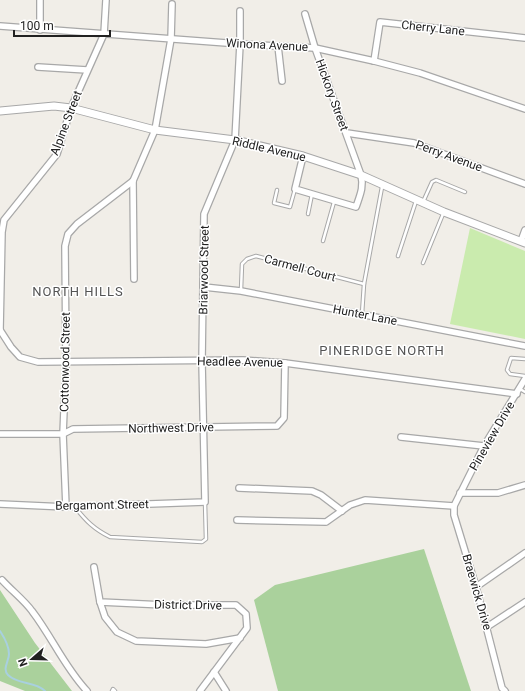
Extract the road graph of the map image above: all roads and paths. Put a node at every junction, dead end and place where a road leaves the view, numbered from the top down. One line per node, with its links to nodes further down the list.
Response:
1 (40, 0): 7 (street)
2 (106, 0): 8 (street, Alpine Street)
3 (172, 4): 10 (street, Cottonwood Street)
4 (240, 11): 11 (street, Briarwood Street)
5 (305, 14): 13 (street, Hickory Street)
6 (0, 26): 7 (street, Winona Avenue)
7 (40, 30): 8 (street, Winona Avenue)
8 (104, 34): 10 (street, Winona Avenue); 16 (street, Alpine Street)
9 (525, 38): 14 (street, Cherry Lane)
10 (171, 39): 11 (street, Winona Avenue); 21 (street, Cottonwood Street)
11 (240, 44): 12 (street, Winona Avenue); 23 (street, Briarwood Street)
12 (278, 46): 13 (street, Winona Avenue); 17 (street)
13 (315, 48): 14 (street, Winona Avenue); 22 (street, Hickory Street)
14 (374, 61): 19 (street, Winona Avenue)
15 (38, 67): 16 (street)
16 (87, 70): 18 (street, Alpine Street)
17 (282, 81)
18 (71, 108): 20 (street, Riddle Avenue); 21 (street, Riddle Avenue); 47 (street, Alpine Street)
19 (525, 109)
20 (0, 111)
21 (155, 130): 23 (street, Riddle Avenue); 26 (street, Cottonwood Street)
22 (347, 133): 25 (street, Hickory Street); 27 (street, Perry Avenue)
23 (235, 140): 24 (street, Riddle Avenue); 44 (street, Briarwood Street)
24 (303, 156): 25 (street, Riddle Avenue); 29 (street)
25 (361, 175): 28 (street, Riddle Avenue); 33 (street, Hickory Street)
26 (133, 181): 42 (street); 50 (street, Cottonwood Street)
27 (525, 184)
28 (383, 185): 34 (street, Riddle Avenue); 43 (lane)
29 (295, 189): 30 (lane); 32 (street)
30 (277, 190)
31 (465, 192): 34 (lane)
32 (312, 194): 33 (street); 36 (lane)
33 (334, 201): 38 (lane)
34 (419, 201): 35 (street, Riddle Avenue); 40 (lane)
35 (444, 212): 39 (street, Riddle Avenue); 41 (lane)
36 (308, 214)
37 (525, 230): 39 (street)
38 (323, 241)
39 (523, 242)
40 (398, 256)
41 (423, 263)
42 (134, 279)
43 (364, 284): 45 (lane, Carmell Court); 46 (lane)
44 (204, 287): 45 (street, Hunter Lane); 51 (street, Briarwood Street)
45 (241, 291): 46 (street, Hunter Lane)
46 (362, 314): 48 (street, Hunter Lane)
47 (0, 330): 50 (street, Headlee Avenue)
48 (525, 346)
49 (525, 359): 53 (lane)
50 (66, 362): 51 (street, Headlee Avenue); 58 (street, Cottonwood Street)
51 (202, 362): 52 (street, Headlee Avenue); 56 (street, Briarwood Street)
52 (284, 363): 55 (street, Headlee Avenue); 56 (street, Northwest Drive)
53 (525, 376)
54 (525, 379): 55 (street, Pineview Drive)
55 (520, 392): 60 (street, Pineview Drive)
56 (204, 428): 58 (street, Northwest Drive); 64 (street, Briarwood Street)
57 (0, 434): 58 (street, Northwest Drive)
58 (63, 434): 68 (street, Cottonwood Street)
59 (401, 437): 60 (street)
60 (484, 446): 63 (street, Pineview Drive)
61 (525, 485): 63 (street)
62 (239, 488): 69 (street)
63 (460, 493): 67 (street)
64 (205, 502): 66 (street, Bergamont Street); 66 (lane)
65 (0, 504): 68 (street, Bergamont Street)
66 (74, 506): 68 (street, Bergamont Street)
67 (454, 506): 69 (street); 74 (street, Braewick Drive)
68 (66, 507)
69 (342, 511): 70 (street)
70 (237, 520)
71 (525, 553): 74 (street)
72 (94, 567): 75 (street)
73 (2, 580): 80 (street)
74 (476, 586): 77 (street, Braewick Drive)
75 (100, 602): 78 (street); 78 (street, District Drive)
76 (525, 602): 77 (street)
77 (487, 627): 85 (street, Braewick Drive)
78 (240, 638): 79 (street, District Drive)
79 (214, 672): 83 (street, District Drive); 84 (street)
80 (87, 691)
81 (112, 691): 82 (lane)
82 (115, 691)
83 (200, 691)
84 (226, 691)
85 (505, 691)

